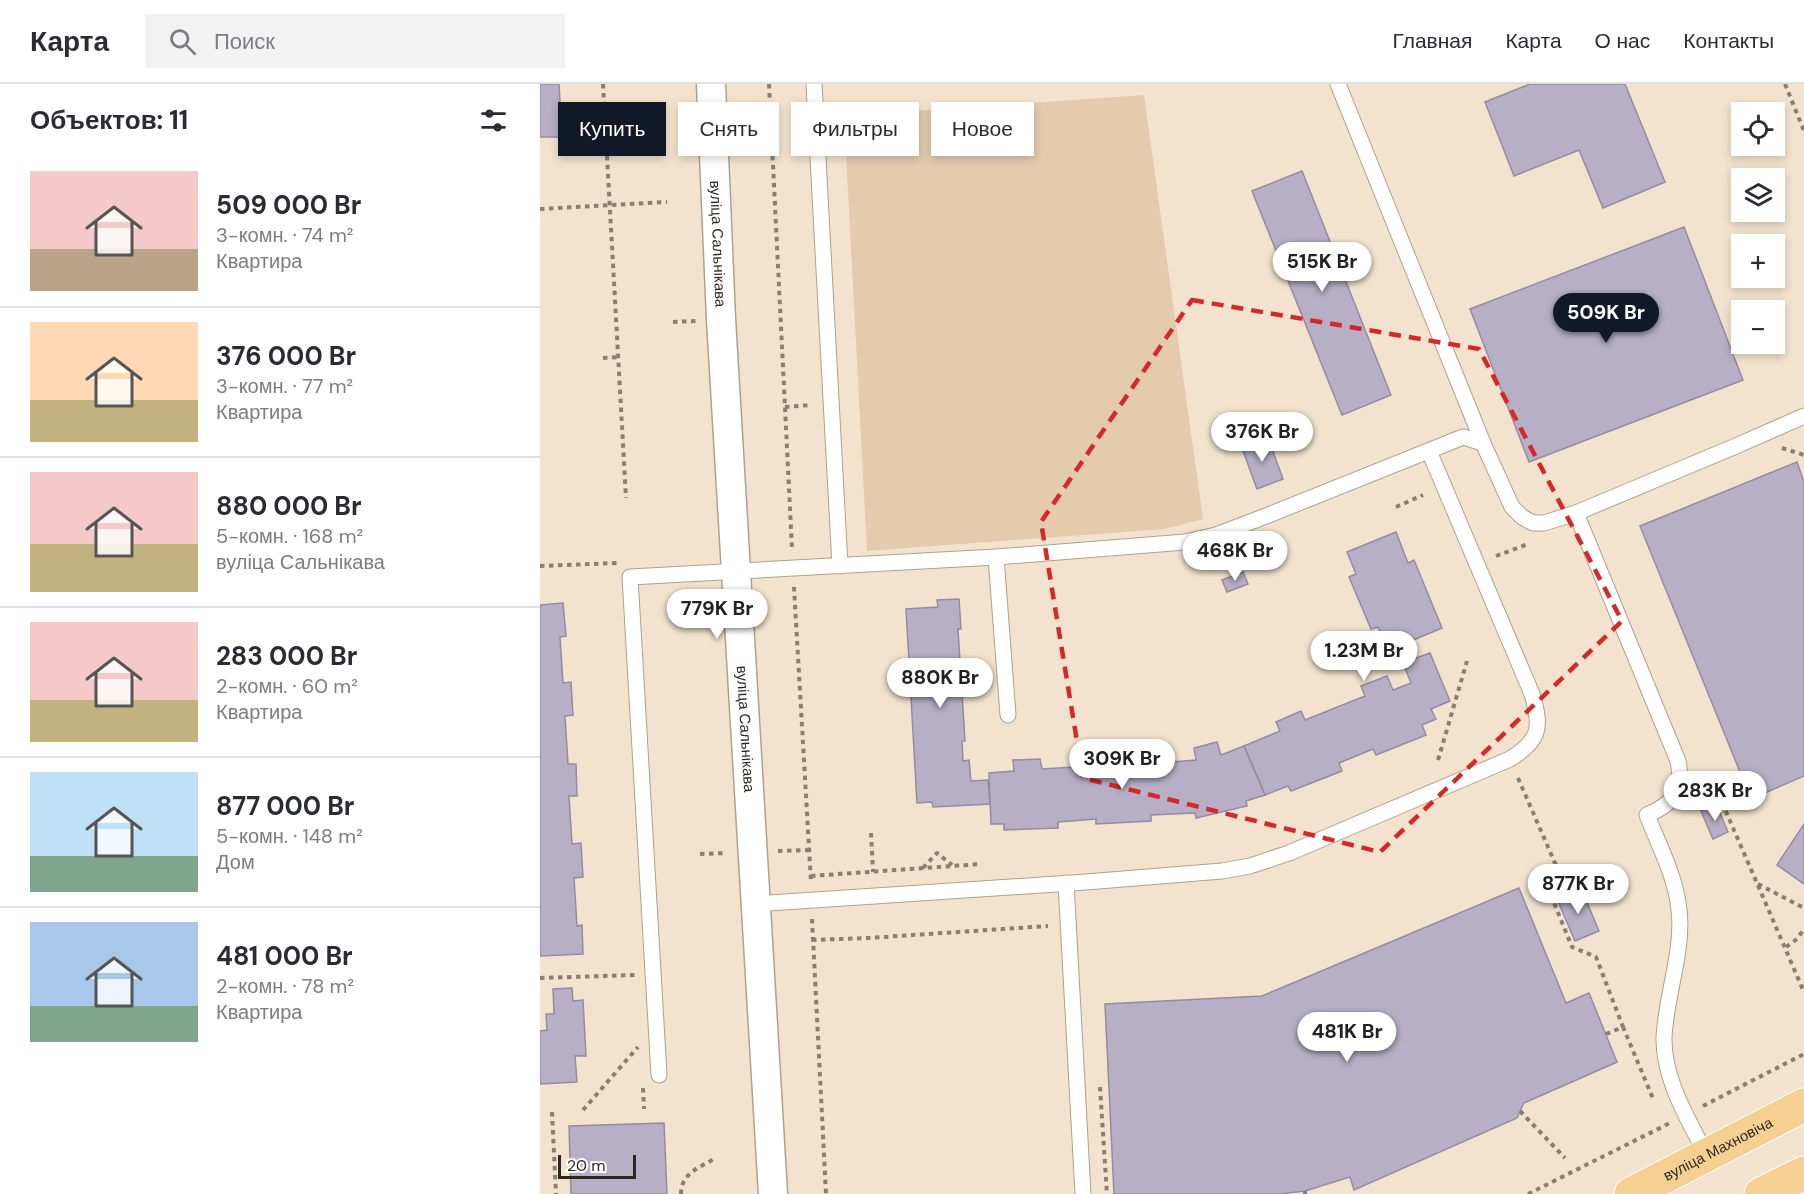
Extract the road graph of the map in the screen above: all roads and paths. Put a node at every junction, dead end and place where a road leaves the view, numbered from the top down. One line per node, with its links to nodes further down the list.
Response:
1 (603, 84): 9 (path)
2 (711, 84): 25 (street, вуліца Сальнікава)
3 (769, 84): 24 (path)
4 (814, 84): 23 (lane)
5 (1338, 84): 14 (lane)
6 (1785, 84): 7 (path)
7 (1804, 131)
8 (667, 202): 9 (path)
9 (609, 205): 10 (path); 11 (path)
10 (540, 208)
11 (619, 357): 12 (path); 17 (path)
12 (603, 358)
13 (1804, 416): 19 (lane)
14 (1484, 443): 15 (lane); 19 (lane)
15 (1429, 451): 20 (lane); 28 (lane)
16 (1423, 495): 18 (path)
17 (626, 498)
18 (1396, 507)
19 (1576, 513): 30 (lane)
20 (996, 557): 23 (lane); 27 (lane)
21 (622, 562): 22 (path)
22 (540, 566)
23 (840, 566): 24 (lane)
24 (793, 568): 25 (lane); 36 (path)
25 (737, 573): 40 (street, вуліца Сальнікава); 52 (lane)
26 (1467, 661): 29 (path)
27 (1008, 715)
28 (1510, 759): 37 (lane); 49 (path)
29 (1437, 760)
30 (1680, 773): 38 (path); 58 (lane)
31 (871, 833): 35 (path)
32 (981, 864): 33 (path)
33 (952, 865): 34 (path); 34 (path)
34 (922, 868): 35 (path)
35 (873, 872): 36 (path)
36 (811, 876): 39 (path)
37 (1066, 883): 39 (lane); 42 (lane)
38 (1757, 884): 41 (path); 45 (path)
39 (812, 900): 40 (lane); 44 (path)
40 (756, 904): 64 (street, вуліца Сальнікава)
41 (1804, 908)
42 (1069, 925): 44 (path); 66 (lane)
43 (1804, 929): 45 (path)
44 (812, 940): 65 (path)
45 (1786, 946): 48 (path)
46 (637, 975): 47 (path)
47 (540, 978)
48 (1804, 992)
49 (1623, 1027): 50 (path); 53 (path)
50 (1606, 1034)
51 (640, 1044): 55 (path)
52 (659, 1075)
53 (1654, 1101)
54 (1804, 1105): 58 (main road, вуліца Махновіча)
55 (583, 1110)
56 (1520, 1111): 60 (path)
57 (552, 1112): 62 (path)
58 (1707, 1156): 67 (main road, вуліца Махновіча)
59 (716, 1158): 63 (path)
60 (1565, 1158)
61 (1804, 1173): 68 (main road)
62 (556, 1194)
63 (681, 1194)
64 (772, 1194)
65 (826, 1194)
66 (1083, 1194)
67 (1631, 1194)
68 (1761, 1194)

